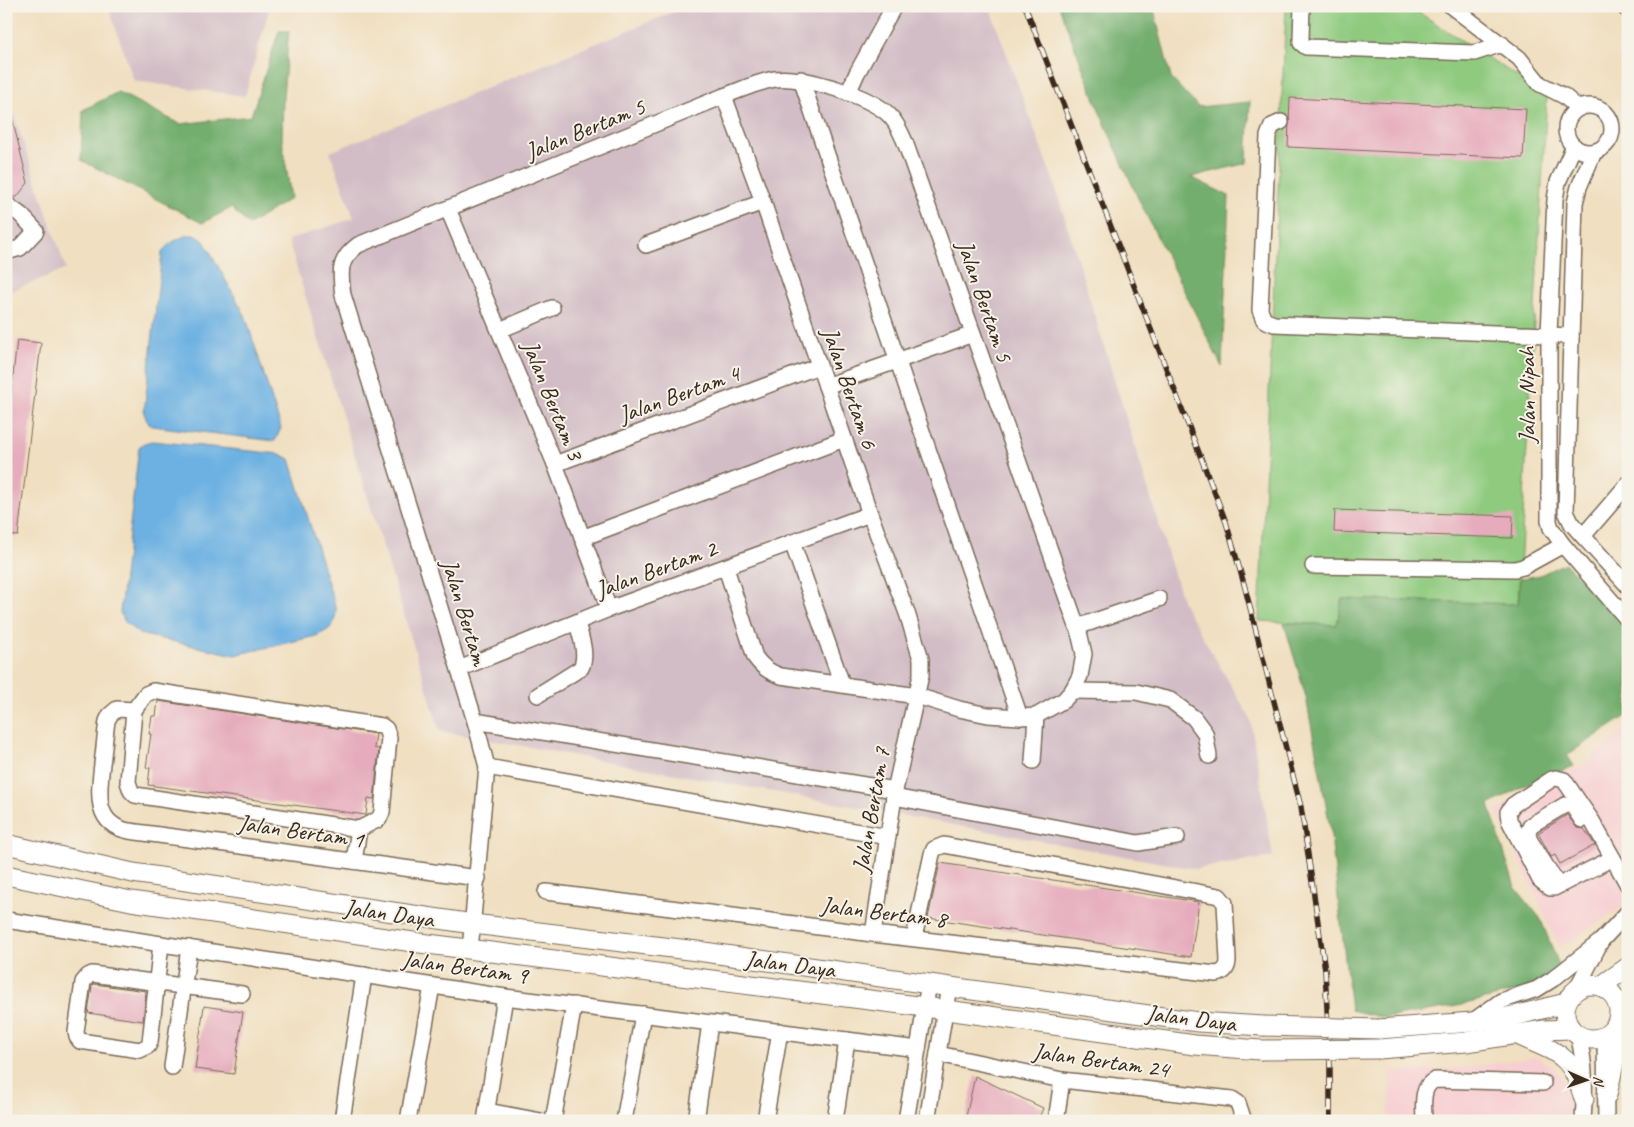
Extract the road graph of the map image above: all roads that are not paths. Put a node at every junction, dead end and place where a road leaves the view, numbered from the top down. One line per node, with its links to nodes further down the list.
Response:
1 (894, 6): 8 (street)
2 (1302, 6): 6 (street)
3 (1451, 6): 6 (street)
4 (1623, 6): 5 (street)
5 (1628, 10)
6 (1502, 44): 10 (street)
7 (801, 79): 8 (street, Jalan Bertam 5); 9 (street, Jalan Bertam 5); 25 (street)
8 (848, 93): 22 (street, Jalan Bertam 5)
9 (724, 96): 14 (street, Jalan Bertam 6); 16 (street, Jalan Bertam 5)
10 (1578, 108): 12 (street); 13 (street)
11 (1281, 122): 23 (street)
12 (1574, 146): 13 (street); 23 (street, Jalan Nipah)
13 (1594, 152): 24 (street, Jalan Nipah)
14 (763, 202): 17 (street); 26 (street, Jalan Bertam 6)
15 (6, 204): 18 (street)
16 (448, 209): 19 (street, Jalan Bertam 5); 21 (street, Jalan Bertam 3)
17 (646, 245)
18 (6, 252)
19 (343, 295): 44 (street, Jalan Bertam)
20 (552, 308): 21 (street)
21 (500, 330): 29 (street, Jalan Bertam 3)
22 (973, 334): 25 (street); 43 (street, Jalan Bertam 5)
23 (1549, 334): 24 (street); 35 (street, Jalan Nipah)
24 (1571, 336): 32 (street, Jalan Nipah)
25 (897, 361): 27 (street); 51 (street)
26 (819, 366): 27 (street, Jalan Bertam 6); 29 (street, Jalan Bertam 4)
27 (826, 386): 28 (street, Jalan Bertam 6)
28 (844, 440): 31 (street, Jalan Bertam 6); 33 (street)
29 (555, 464): 33 (street, Jalan Bertam 3)
30 (1628, 484): 32 (street)
31 (870, 514): 34 (street, Jalan Bertam 2); 48 (street, Jalan Bertam 6)
32 (1583, 536): 38 (street, Jalan Nipah)
33 (582, 538): 40 (street, Jalan Bertam 3)
34 (792, 542): 37 (street, Jalan Bertam 2); 45 (street)
35 (1563, 545): 36 (street); 41 (street, Jalan Nipah)
36 (1313, 566)
37 (726, 568): 40 (street, Jalan Bertam 2); 45 (street, Jalan Bertam 5)
38 (1628, 586)
39 (1159, 599): 43 (street)
40 (609, 609): 42 (street, Jalan Bertam 2)
41 (1628, 620)
42 (577, 622): 44 (street, Jalan Bertam 2); 47 (street)
43 (1077, 627): 46 (street, Jalan Bertam 5)
44 (459, 669): 52 (street, Jalan Bertam)
45 (842, 684): 48 (street, Jalan Bertam 5)
46 (1072, 691): 50 (street, Jalan Bertam 5); 53 (street)
47 (538, 695)
48 (918, 696): 51 (street, Jalan Bertam 5); 56 (street, Jalan Bertam 7)
49 (134, 710): 57 (street); 57 (street); 62 (street, Jalan Bertam 1)
50 (1036, 716): 51 (street, Jalan Bertam 5); 54 (street)
51 (1020, 717)
52 (475, 721): 55 (street, Jalan Bertam); 56 (street)
53 (1209, 756)
54 (1033, 761)
55 (487, 767): 58 (street); 64 (street, Jalan Bertam)
56 (894, 793): 58 (street, Jalan Bertam 7); 59 (street)
57 (360, 829): 62 (street)
58 (888, 836): 71 (street, Jalan Bertam 7)
59 (1177, 836)
60 (6, 844): 70 (main road, Jalan Daya)
61 (1614, 858): 65 (street); 65 (street); 65 (street); 66 (street)
62 (354, 861): 64 (street, Jalan Bertam 1)
63 (6, 875): 76 (main road, Jalan Daya)
64 (478, 878): 70 (street, Jalan Bertam)
65 (1558, 885)
66 (1628, 885)
67 (546, 892): 71 (street, Jalan Bertam 8)
68 (1628, 912): 73 (street)
69 (6, 920): 74 (street, Jalan Bertam 9)
70 (473, 924): 76 (street, Jalan Bertam); 79 (main road, Jalan Daya)
71 (873, 934): 72 (street, Jalan Bertam 8)
72 (914, 938): 72 (street, Jalan Bertam 8)
73 (1600, 941): 86 (street); 94 (street)
74 (161, 944): 75 (street, Jalan Bertam 9); 80 (street)
75 (189, 948): 78 (street, Jalan Bertam 9); 84 (street)
76 (470, 950): 90 (main road, Jalan Daya)
77 (1628, 967): 83 (main road)
78 (364, 975): 81 (street, Jalan Bertam 9); 109 (street)
79 (929, 983): 82 (main road, Jalan Daya); 90 (street)
80 (156, 984): 80 (street); 84 (street)
81 (432, 986): 87 (street, Jalan Bertam 9); 110 (street)
82 (949, 986): 91 (street); 94 (main road, Jalan Daya, bridge)
83 (1601, 986): 86 (main road); 88 (main road)
84 (184, 987): 85 (street); 103 (street)
85 (242, 994)
86 (1572, 996): 94 (main road, Jalan Daya); 97 (main road)
87 (505, 997): 89 (street, Jalan Bertam 9); 108 (street)
88 (1623, 1002): 99 (main road)
89 (574, 1005): 92 (street, Jalan Bertam 9); 112 (street)
90 (925, 1006): 91 (main road, Jalan Daya); 101 (street)
91 (946, 1009): 98 (main road, Jalan Daya, bridge); 102 (street)
92 (643, 1014): 93 (street, Jalan Bertam 9); 113 (street)
93 (710, 1022): 95 (street, Jalan Bertam 9); 114 (street)
94 (1472, 1022)
95 (780, 1031): 100 (street, Jalan Bertam 9); 115 (street)
96 (1628, 1031): 106 (main road)
97 (1574, 1032): 98 (main road, Jalan Daya); 99 (main road); 107 (street)
98 (1516, 1034): 107 (main road)
99 (1605, 1037): 106 (street)
100 (847, 1040): 101 (street, Jalan Bertam 9); 116 (street)
101 (918, 1048): 117 (street)
102 (938, 1054): 104 (street, Jalan Bertam 24); 118 (street)
103 (172, 1067)
104 (1062, 1080): 119 (street); 120 (street, Jalan Bertam 24)
105 (1542, 1083): 121 (street)
106 (1607, 1095): 123 (street)
107 (1584, 1099): 122 (street)
108 (486, 1116): 111 (street)
109 (342, 1121)
110 (408, 1121)
111 (542, 1121)
112 (553, 1121)
113 (624, 1121)
114 (696, 1121)
115 (765, 1121)
116 (835, 1121)
117 (906, 1121)
118 (927, 1121)
119 (1056, 1121)
120 (1244, 1121)
121 (1424, 1121)
122 (1583, 1121)
123 (1606, 1121)

